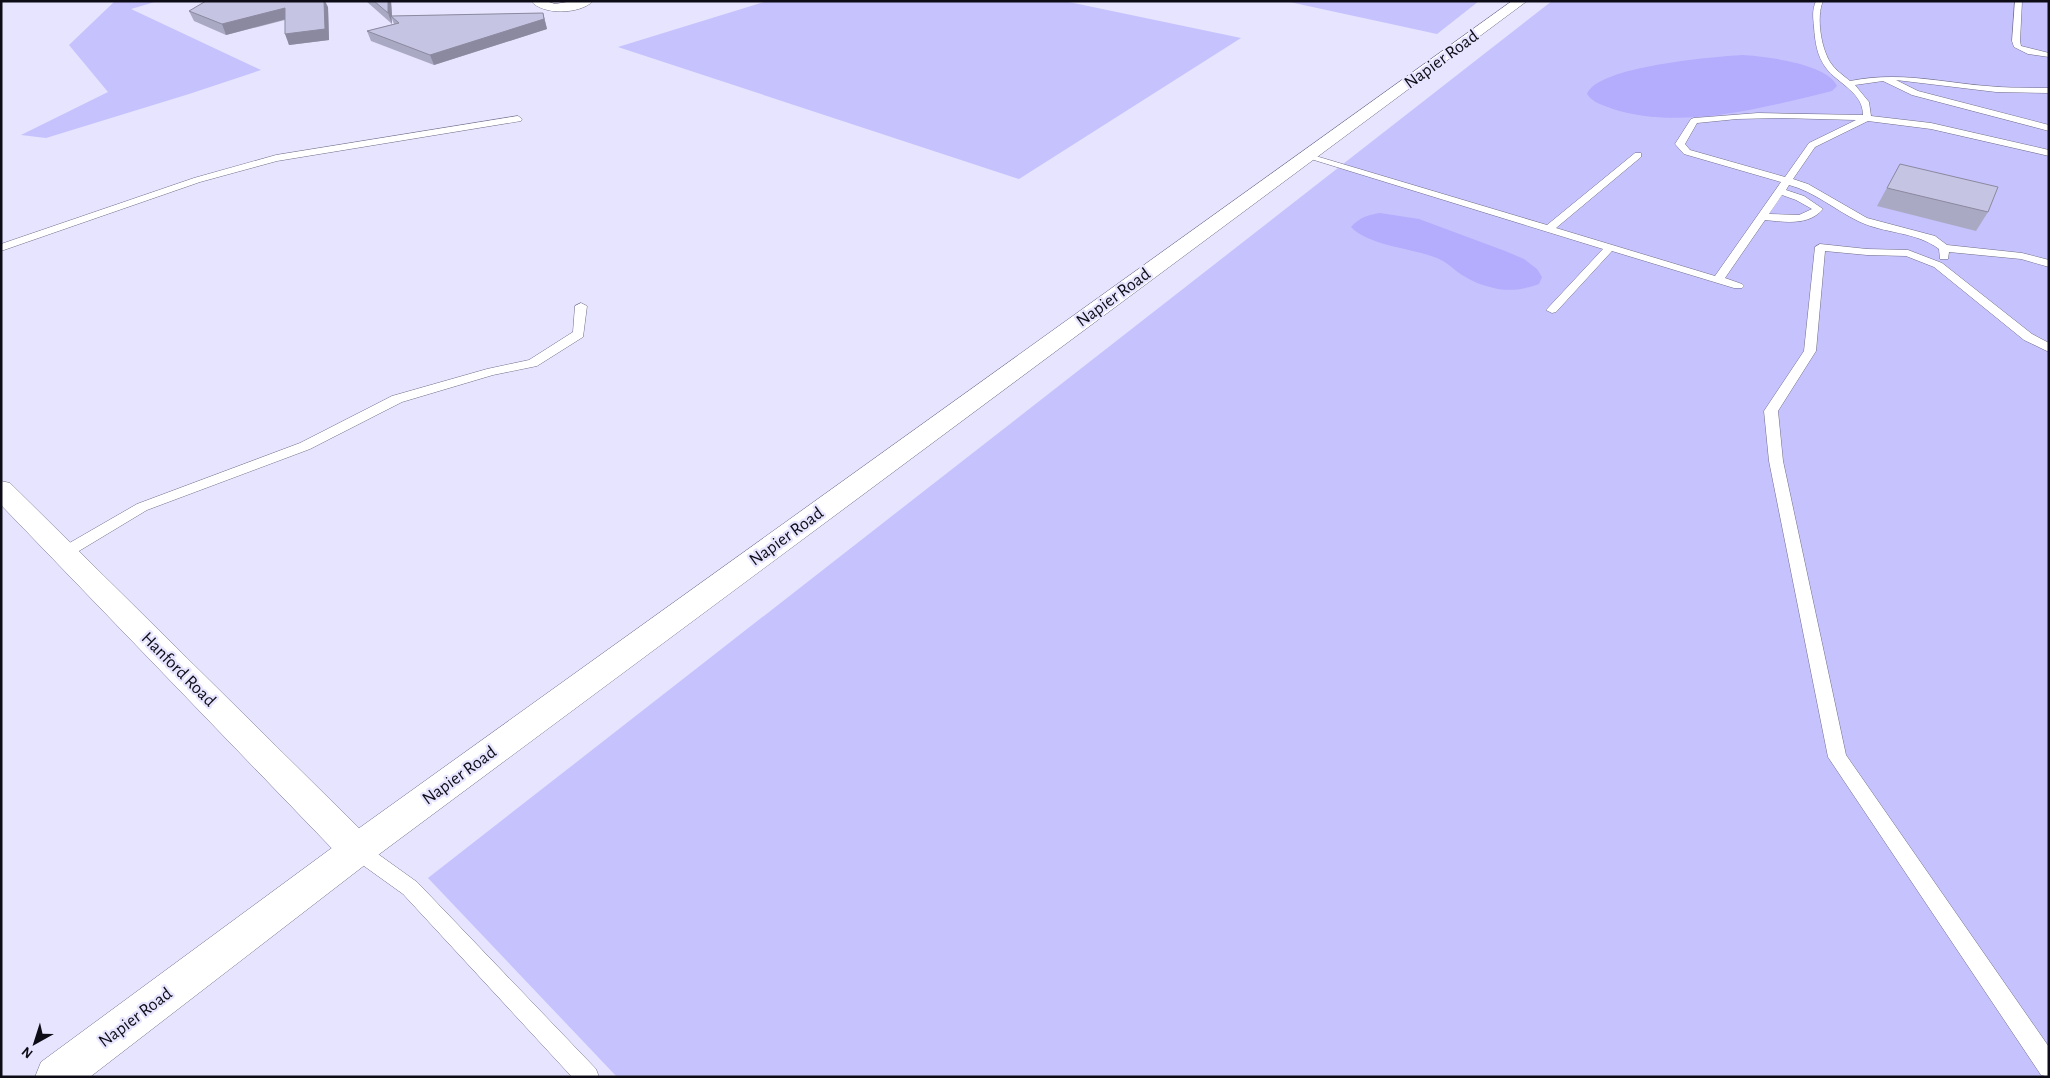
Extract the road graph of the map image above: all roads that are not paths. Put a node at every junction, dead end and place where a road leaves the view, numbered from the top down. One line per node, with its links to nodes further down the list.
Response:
1 (537, 1): 2 (street)
2 (587, 1)
3 (1521, 1): 14 (street, Napier Road)
4 (1820, 1): 8 (lane)
5 (2018, 1): 6 (lane)
6 (2049, 55)
7 (1884, 79): 8 (lane); 9 (lane); 12 (lane)
8 (1849, 84): 10 (lane)
9 (2049, 90)
10 (1867, 118): 13 (lane); 16 (lane); 16 (lane)
11 (518, 119): 20 (lane)
12 (2049, 128)
13 (2049, 153)
14 (1306, 156): 19 (lane); 33 (street, Napier Road)
15 (1638, 156): 19 (lane)
16 (1786, 180): 17 (lane); 22 (lane)
17 (1779, 191): 18 (lane); 18 (lane)
18 (1761, 216): 26 (lane)
19 (1549, 229): 21 (lane)
20 (1, 248)
21 (1610, 248): 26 (lane); 29 (lane)
22 (1944, 248): 23 (lane); 24 (lane); 25 (lane)
23 (1908, 253): 25 (lane); 34 (lane)
24 (2049, 262)
25 (1943, 269): 30 (lane)
26 (1718, 280): 27 (lane)
27 (1738, 286)
28 (581, 306): 32 (lane)
29 (1552, 310)
30 (2049, 348)
31 (1, 489): 32 (street, Hanford Road)
32 (64, 553): 33 (street, Hanford Road)
33 (358, 850): 35 (street, Napier Road); 36 (lane)
34 (2049, 1067)
35 (56, 1077)
36 (588, 1077)

